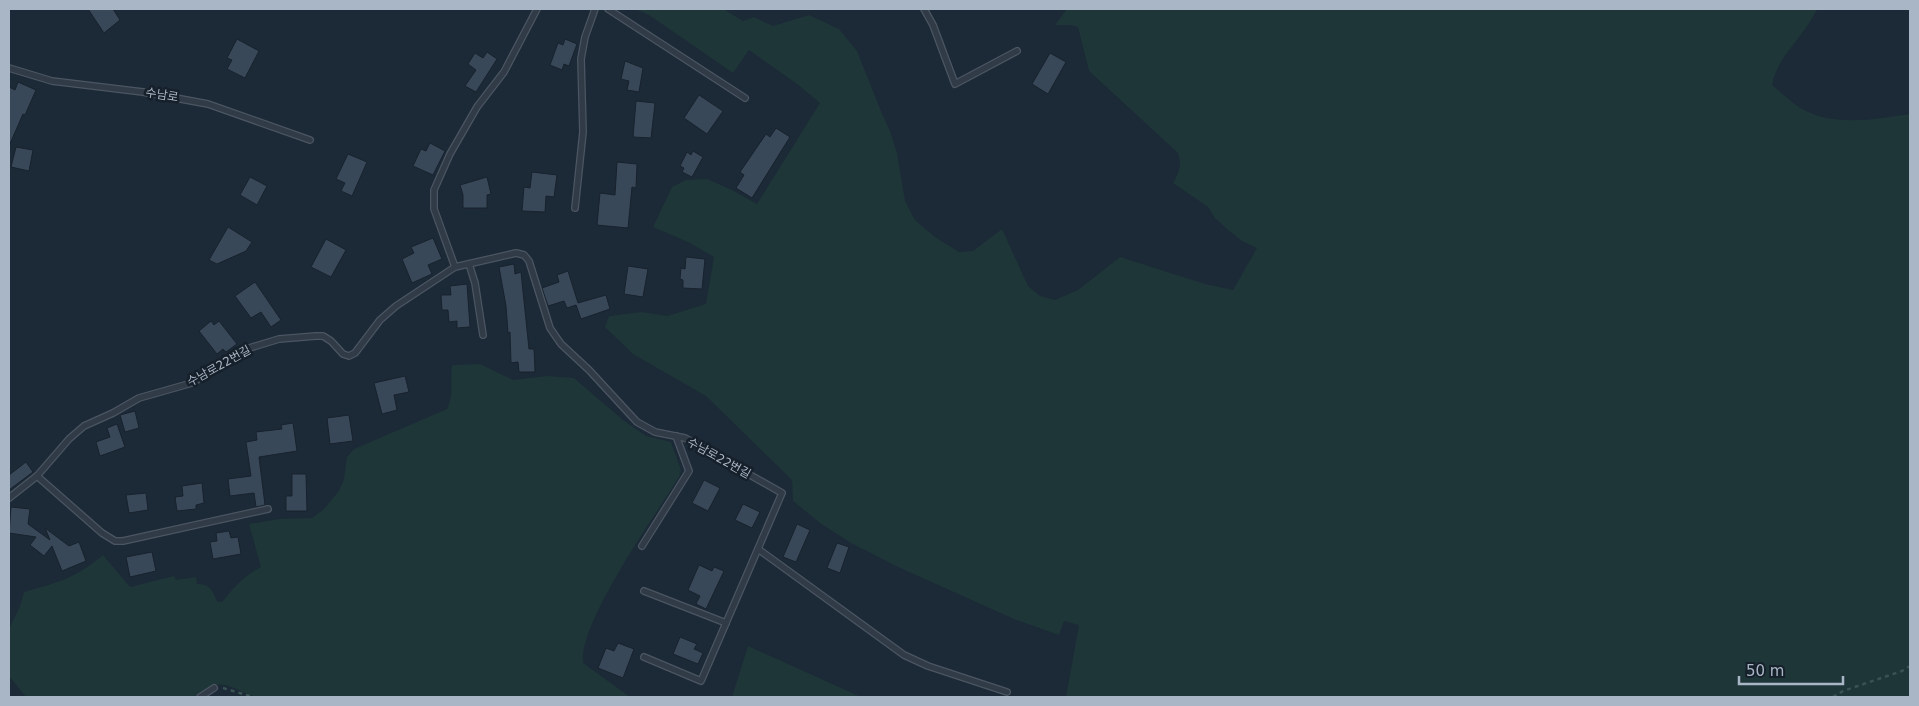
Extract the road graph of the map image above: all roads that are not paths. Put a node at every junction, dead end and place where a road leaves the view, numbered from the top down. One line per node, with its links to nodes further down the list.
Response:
1 (538, 9): 11 (lane)
2 (596, 9): 9 (lane)
3 (608, 9): 7 (lane)
4 (924, 9): 5 (lane)
5 (1017, 51)
6 (9, 68): 8 (lane, 수남로)
7 (745, 98)
8 (310, 140)
9 (575, 208)
10 (470, 264): 11 (lane, 수남로22번길); 12 (lane); 13 (lane, 수남로22번길)
11 (455, 267): 14 (lane, 수남로22번길)
12 (483, 335)
13 (676, 436): 17 (lane); 18 (lane, 수남로22번길)
14 (37, 476): 15 (lane, 수남로22번길); 16 (lane)
15 (9, 498)
16 (268, 509)
17 (642, 546)
18 (758, 549): 20 (lane, 수남로22번길); 23 (lane)
19 (644, 591): 20 (lane)
20 (726, 623): 21 (lane, 수남로22번길)
21 (644, 658)
22 (214, 688): 24 (lane)
23 (1007, 692)
24 (200, 697)

